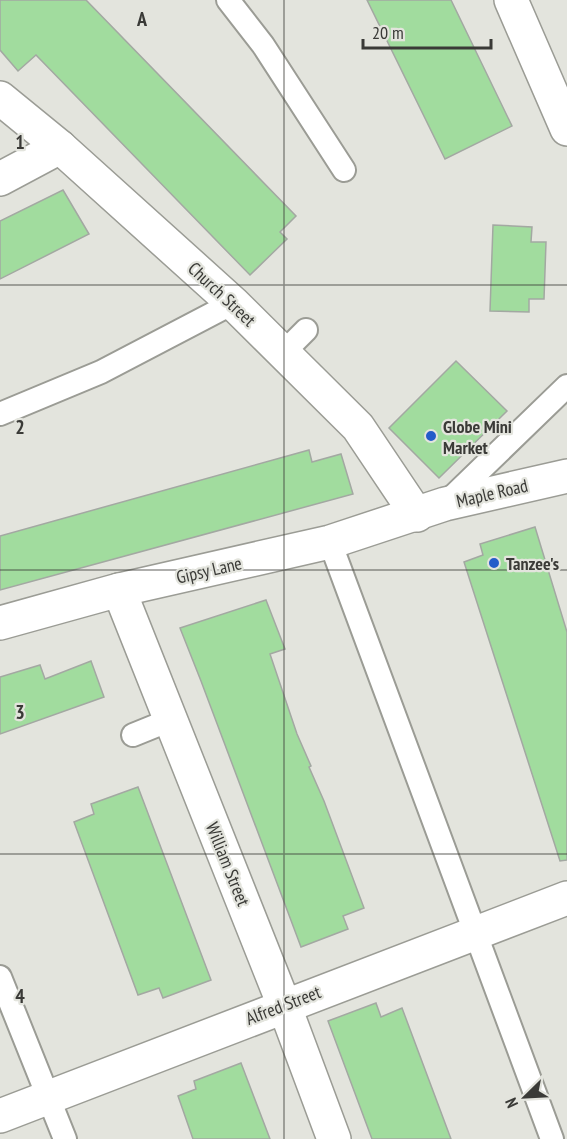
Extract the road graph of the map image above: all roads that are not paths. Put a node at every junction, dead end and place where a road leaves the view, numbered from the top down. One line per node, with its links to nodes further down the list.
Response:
1 (228, 0): 6 (lane)
2 (511, 0): 4 (street)
3 (0, 98): 5 (street, Church Street)
4 (567, 129)
5 (60, 147): 7 (street); 8 (street, Church Street)
6 (344, 170)
7 (0, 179)
8 (233, 303): 10 (lane); 12 (street, Church Street)
9 (567, 386): 12 (lane)
10 (0, 414)
11 (567, 476): 12 (street, Maple Road)
12 (431, 510): 13 (street, Gipsy Lane)
13 (330, 542): 14 (street, Gipsy Lane); 19 (lane)
14 (119, 590): 15 (street, Gipsy Lane); 16 (street, William Street)
15 (0, 623)
16 (170, 720): 17 (lane); 21 (street, William Street)
17 (133, 735)
18 (567, 898): 19 (street, Alfred Street)
19 (475, 932): 21 (street, Alfred Street); 26 (lane)
20 (0, 977): 22 (lane)
21 (284, 1005): 22 (street, Alfred Street); 25 (street, William Street)
22 (49, 1097): 23 (street, Alfred Street); 24 (lane)
23 (0, 1116)
24 (65, 1139)
25 (334, 1139)
26 (552, 1139)

